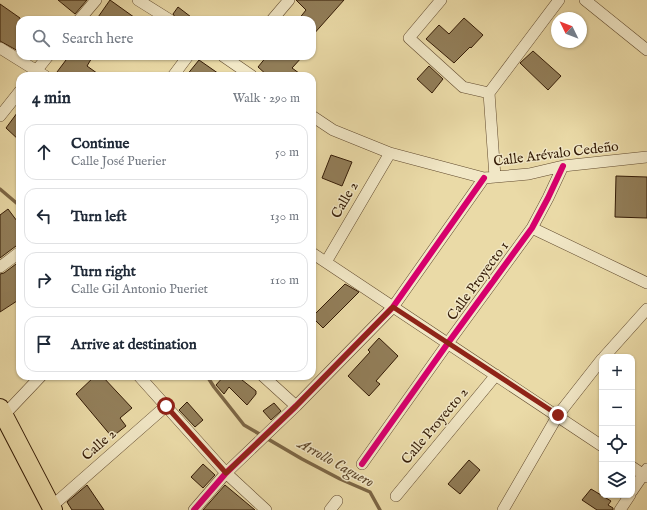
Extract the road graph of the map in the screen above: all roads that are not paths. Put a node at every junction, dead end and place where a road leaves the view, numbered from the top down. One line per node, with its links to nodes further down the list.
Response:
1 (96, 0): 7 (street)
2 (138, 0): 8 (street)
3 (289, 0): 9 (street)
4 (441, 0): 21 (street)
5 (559, 0): 21 (street)
6 (586, 0): 11 (street)
7 (82, 16)
8 (164, 16)
9 (275, 16)
10 (0, 48): 12 (street)
11 (647, 50)
12 (16, 59)
13 (18, 60): 17 (street)
14 (46, 60): 18 (street)
15 (185, 60): 19 (street)
16 (238, 60): 20 (street)
17 (35, 72)
18 (39, 72)
19 (175, 72)
20 (248, 72)
21 (489, 93): 29 (street)
22 (16, 96): 23 (street)
23 (0, 116)
24 (316, 119): 26 (street, Calle Arévalo Cedeño)
25 (647, 147): 27 (street)
26 (390, 153): 29 (street, Calle Arévalo Cedeño); 33 (street, Calle 2)
27 (644, 157): 28 (street, Calle Arévalo Cedeño)
28 (563, 166): 29 (street, Calle Arévalo Cedeño); 30 (street, Calle Proyecto 1)
29 (490, 177): 36 (street)
30 (532, 228): 35 (street); 38 (street, Calle Proyecto 1)
31 (16, 255): 34 (street)
32 (316, 256): 33 (street)
33 (326, 262): 36 (street)
34 (0, 267)
35 (647, 284)
36 (393, 307): 38 (street); 46 (street)
37 (647, 309): 39 (street)
38 (448, 343): 41 (street); 50 (street, Calle Proyecto 1)
39 (607, 354)
40 (599, 363): 48 (street)
41 (496, 375): 48 (street); 55 (street, Calle Proyecto 2)
42 (37, 380): 47 (street)
43 (143, 380): 45 (street)
44 (267, 380): 46 (street)
45 (166, 406): 52 (street); 57 (street, Calle 2)
46 (296, 406): 52 (street)
47 (2, 411): 57 (main road)
48 (558, 415): 49 (street); 60 (street)
49 (599, 444)
50 (362, 464)
51 (635, 468): 53 (street)
52 (226, 473): 58 (street); 59 (street)
53 (646, 473): 54 (street)
54 (635, 487)
55 (396, 496)
56 (628, 498): 61 (street)
57 (52, 508)
58 (194, 510)
59 (266, 510)
60 (503, 510)
61 (620, 510)

